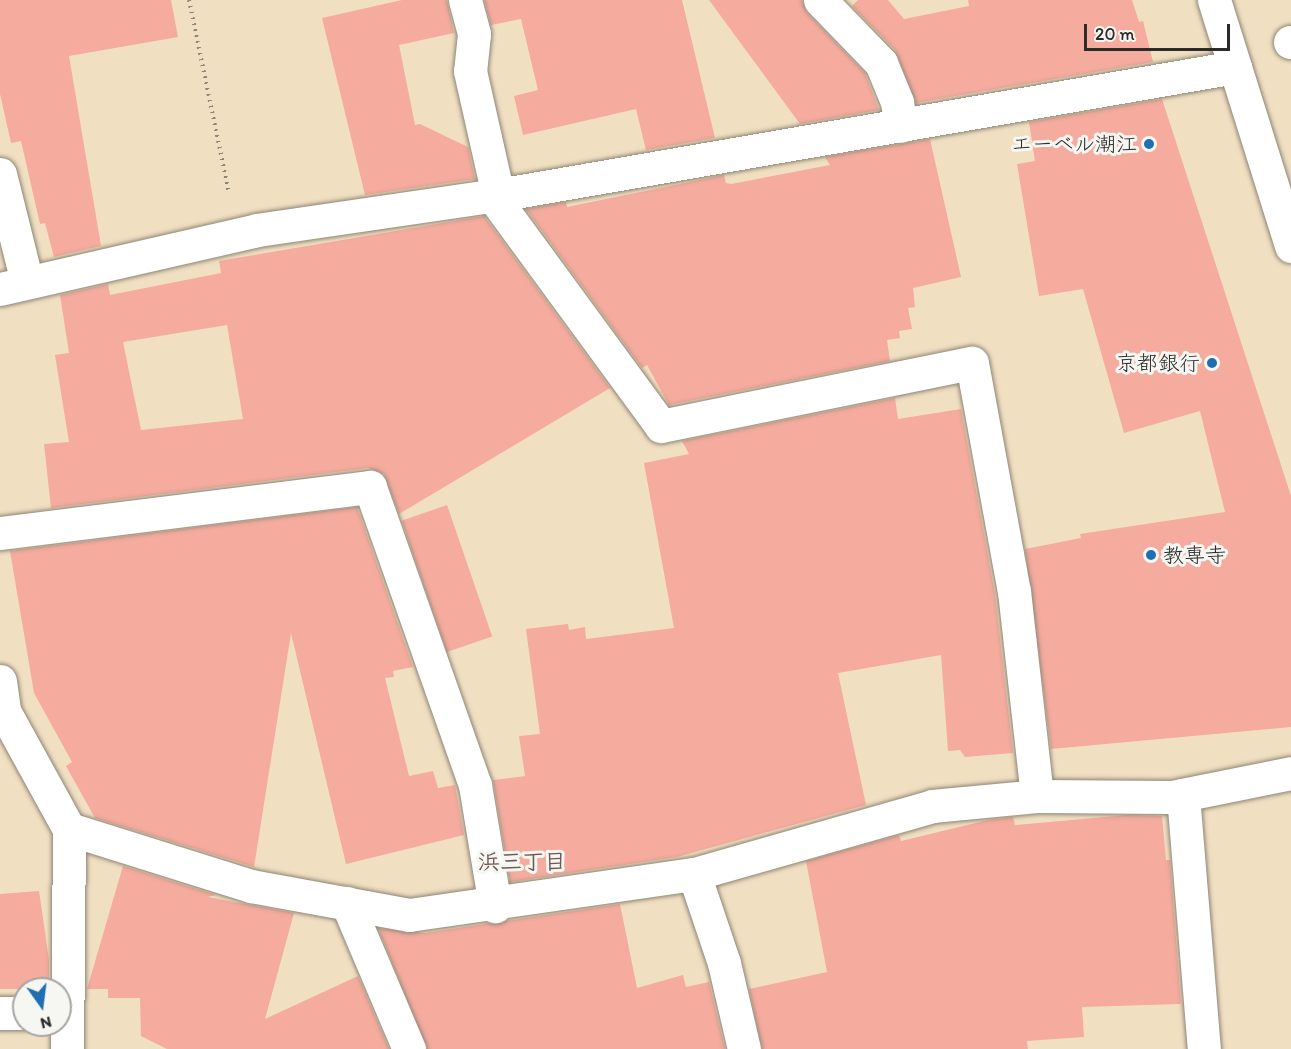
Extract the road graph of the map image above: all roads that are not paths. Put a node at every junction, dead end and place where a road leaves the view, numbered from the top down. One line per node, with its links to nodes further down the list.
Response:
1 (465, 0): 7 (street)
2 (820, 0): 5 (street)
3 (1214, 0): 4 (street)
4 (1235, 67): 5 (street); 8 (street)
5 (901, 126): 7 (street)
6 (0, 174): 9 (street)
7 (495, 195): 9 (street); 14 (street)
8 (1291, 246)
9 (14, 285)
10 (0, 533): 18 (street)
11 (1, 701): 15 (street)
12 (1291, 773): 13 (street)
13 (1183, 795): 14 (street); 22 (street)
14 (1037, 796): 16 (street)
15 (69, 829): 17 (street); 19 (street)
16 (694, 874): 18 (street); 21 (street)
17 (347, 903): 18 (street); 20 (street)
18 (495, 906)
19 (65, 977)
20 (409, 1049)
21 (744, 1049)
22 (1204, 1049)

